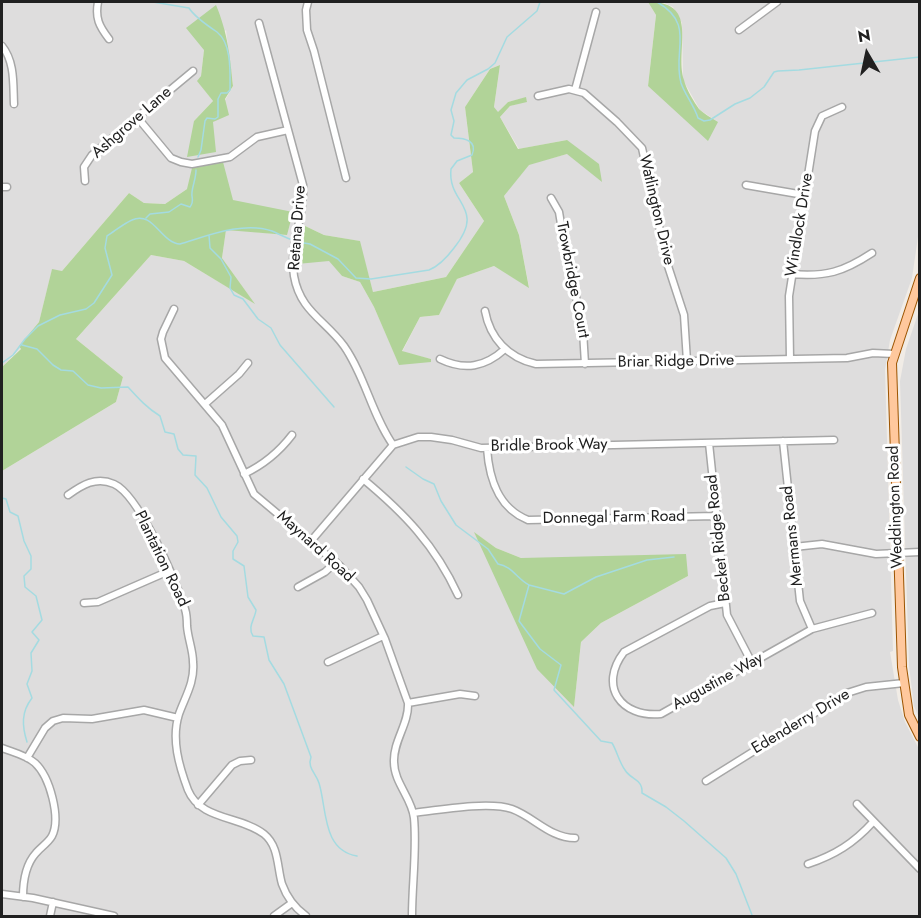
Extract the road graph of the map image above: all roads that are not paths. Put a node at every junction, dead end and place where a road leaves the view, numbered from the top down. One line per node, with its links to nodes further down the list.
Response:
1 (98, 2): 7 (street)
2 (308, 2): 16 (street)
3 (777, 2): 6 (street)
4 (596, 12): 10 (street)
5 (259, 23): 15 (street, Retana Drive)
6 (739, 30)
7 (109, 39)
8 (2, 46): 12 (street)
9 (193, 71): 14 (street, Ashgrove Lane)
10 (575, 90): 11 (street); 30 (street, Watlington Drive)
11 (538, 96)
12 (14, 104)
13 (842, 107): 19 (street, Windlock Drive)
14 (137, 117): 15 (street); 17 (street, Ashgrove Lane)
15 (288, 130): 38 (street, Retana Drive)
16 (346, 178)
17 (85, 181)
18 (746, 185): 19 (street)
19 (804, 195): 22 (street, Windlock Drive)
20 (550, 198): 32 (street, Trowbridge Court)
21 (872, 253): 22 (street)
22 (791, 274): 29 (street, Windlock Drive)
23 (920, 279): 27 (main road, Weddington Road)
24 (174, 309): 33 (street, Maynard Road)
25 (485, 311): 26 (street, Briar Ridge Drive)
26 (505, 349): 28 (street); 32 (street, Briar Ridge Drive)
27 (894, 354): 29 (street, Briar Ridge Drive); 46 (main road, Weddington Road)
28 (440, 359)
29 (790, 359): 30 (street, Briar Ridge Drive)
30 (687, 362): 32 (street, Briar Ridge Drive)
31 (248, 363): 33 (street)
32 (585, 364)
33 (205, 404): 40 (street, Maynard Road)
34 (292, 435): 40 (street)
35 (783, 441): 36 (street, Bridle Brook Way); 37 (street, Bridle Brook Way); 45 (street, Mermans Road)
36 (834, 441)
37 (710, 442): 39 (street, Bridle Brook Way); 43 (street, Becket Ridge Road)
38 (393, 445): 39 (street, Bridle Brook Way); 41 (street)
39 (487, 448): 43 (street, Donnegal Farm Road)
40 (244, 474): 44 (street, Maynard Road)
41 (363, 479): 44 (street); 51 (street)
42 (68, 495): 49 (street, Plantation Road)
43 (716, 516): 53 (street, Becket Ridge Road)
44 (311, 541): 48 (street, Maynard Road)
45 (794, 547): 46 (street); 55 (street, Mermans Road)
46 (898, 552): 47 (street); 59 (main road, Weddington Road)
47 (920, 552)
48 (336, 562): 50 (street); 56 (street, Maynard Road)
49 (169, 571): 52 (street); 62 (street, Plantation Road)
50 (298, 587)
51 (458, 595)
52 (84, 603)
53 (725, 603): 58 (street, Becket Ridge Road); 58 (street, Augustine Way)
54 (872, 613): 55 (street, Augustine Way)
55 (812, 629): 58 (street, Augustine Way)
56 (383, 636): 57 (street); 61 (street, Maynard Road)
57 (328, 662)
58 (752, 663)
59 (904, 683): 63 (main road, Weddington Road); 67 (street, Edenderry Drive)
60 (475, 696): 61 (street)
61 (408, 703): 70 (street)
62 (178, 718): 65 (street); 69 (street, Plantation Road)
63 (920, 737)
64 (2, 748): 65 (street)
65 (27, 758): 76 (street)
66 (251, 760): 69 (street)
67 (706, 781)
68 (857, 804): 71 (street)
69 (198, 805): 78 (street)
70 (413, 813): 72 (street); 83 (street)
71 (873, 822): 73 (street); 74 (street)
72 (575, 838)
73 (808, 864)
74 (920, 869)
75 (2, 894): 76 (street)
76 (23, 897): 77 (street)
77 (53, 902): 79 (street); 80 (street)
78 (292, 903): 81 (street); 82 (street)
79 (50, 916)
80 (114, 916)
81 (274, 916)
82 (306, 916)
83 (412, 916)

